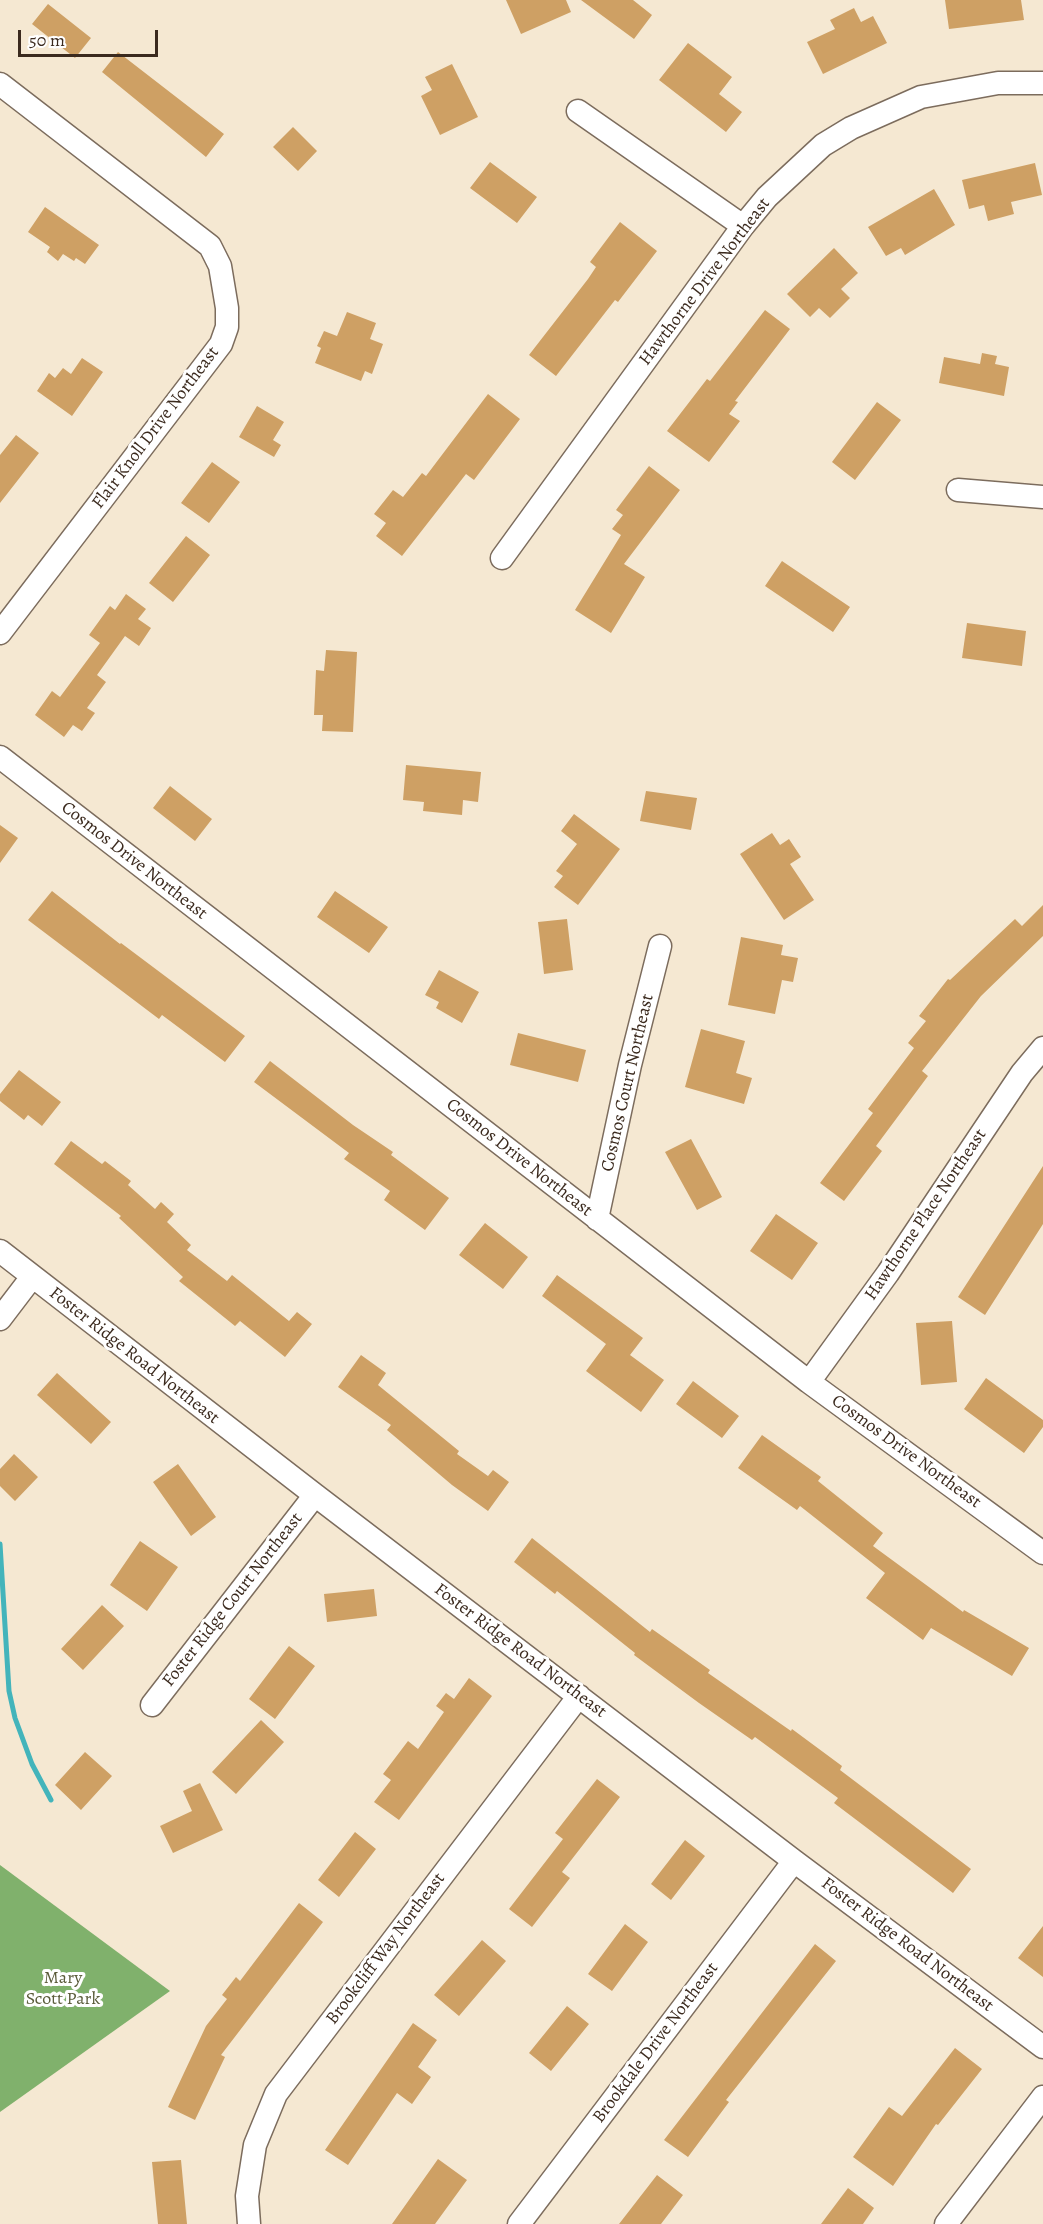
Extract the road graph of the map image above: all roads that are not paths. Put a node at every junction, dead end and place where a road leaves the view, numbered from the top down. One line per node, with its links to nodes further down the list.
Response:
1 (1043, 82): 4 (street, Hawthorne Drive Northeast)
2 (0, 84): 8 (street, Flair Knoll Drive Northeast)
3 (578, 111): 4 (street)
4 (743, 226): 7 (street, Hawthorne Drive Northeast)
5 (958, 490): 6 (street)
6 (1043, 497)
7 (502, 558)
8 (0, 633)
9 (0, 757): 12 (street, Cosmos Drive Northeast)
10 (660, 946): 12 (street, Cosmos Court Northeast)
11 (1043, 1048): 16 (street, Hawthorne Place Northeast)
12 (597, 1219): 16 (street, Cosmos Drive Northeast)
13 (0, 1251): 14 (street, Foster Ridge Road Northeast)
14 (32, 1277): 15 (street); 17 (street, Foster Ridge Road Northeast)
15 (0, 1319)
16 (809, 1382): 18 (street, Cosmos Drive Northeast)
17 (315, 1496): 19 (street, Foster Ridge Road Northeast); 20 (street, Foster Ridge Court Northeast)
18 (1043, 1552)
19 (579, 1696): 21 (street, Foster Ridge Road Northeast); 24 (street, Brookcliff Way Northeast)
20 (152, 1705)
21 (794, 1861): 22 (street, Foster Ridge Road Northeast); 25 (street, Brookdale Drive Northeast)
22 (1043, 2046)
23 (1043, 2097): 26 (street)
24 (249, 2224)
25 (519, 2224)
26 (946, 2224)

